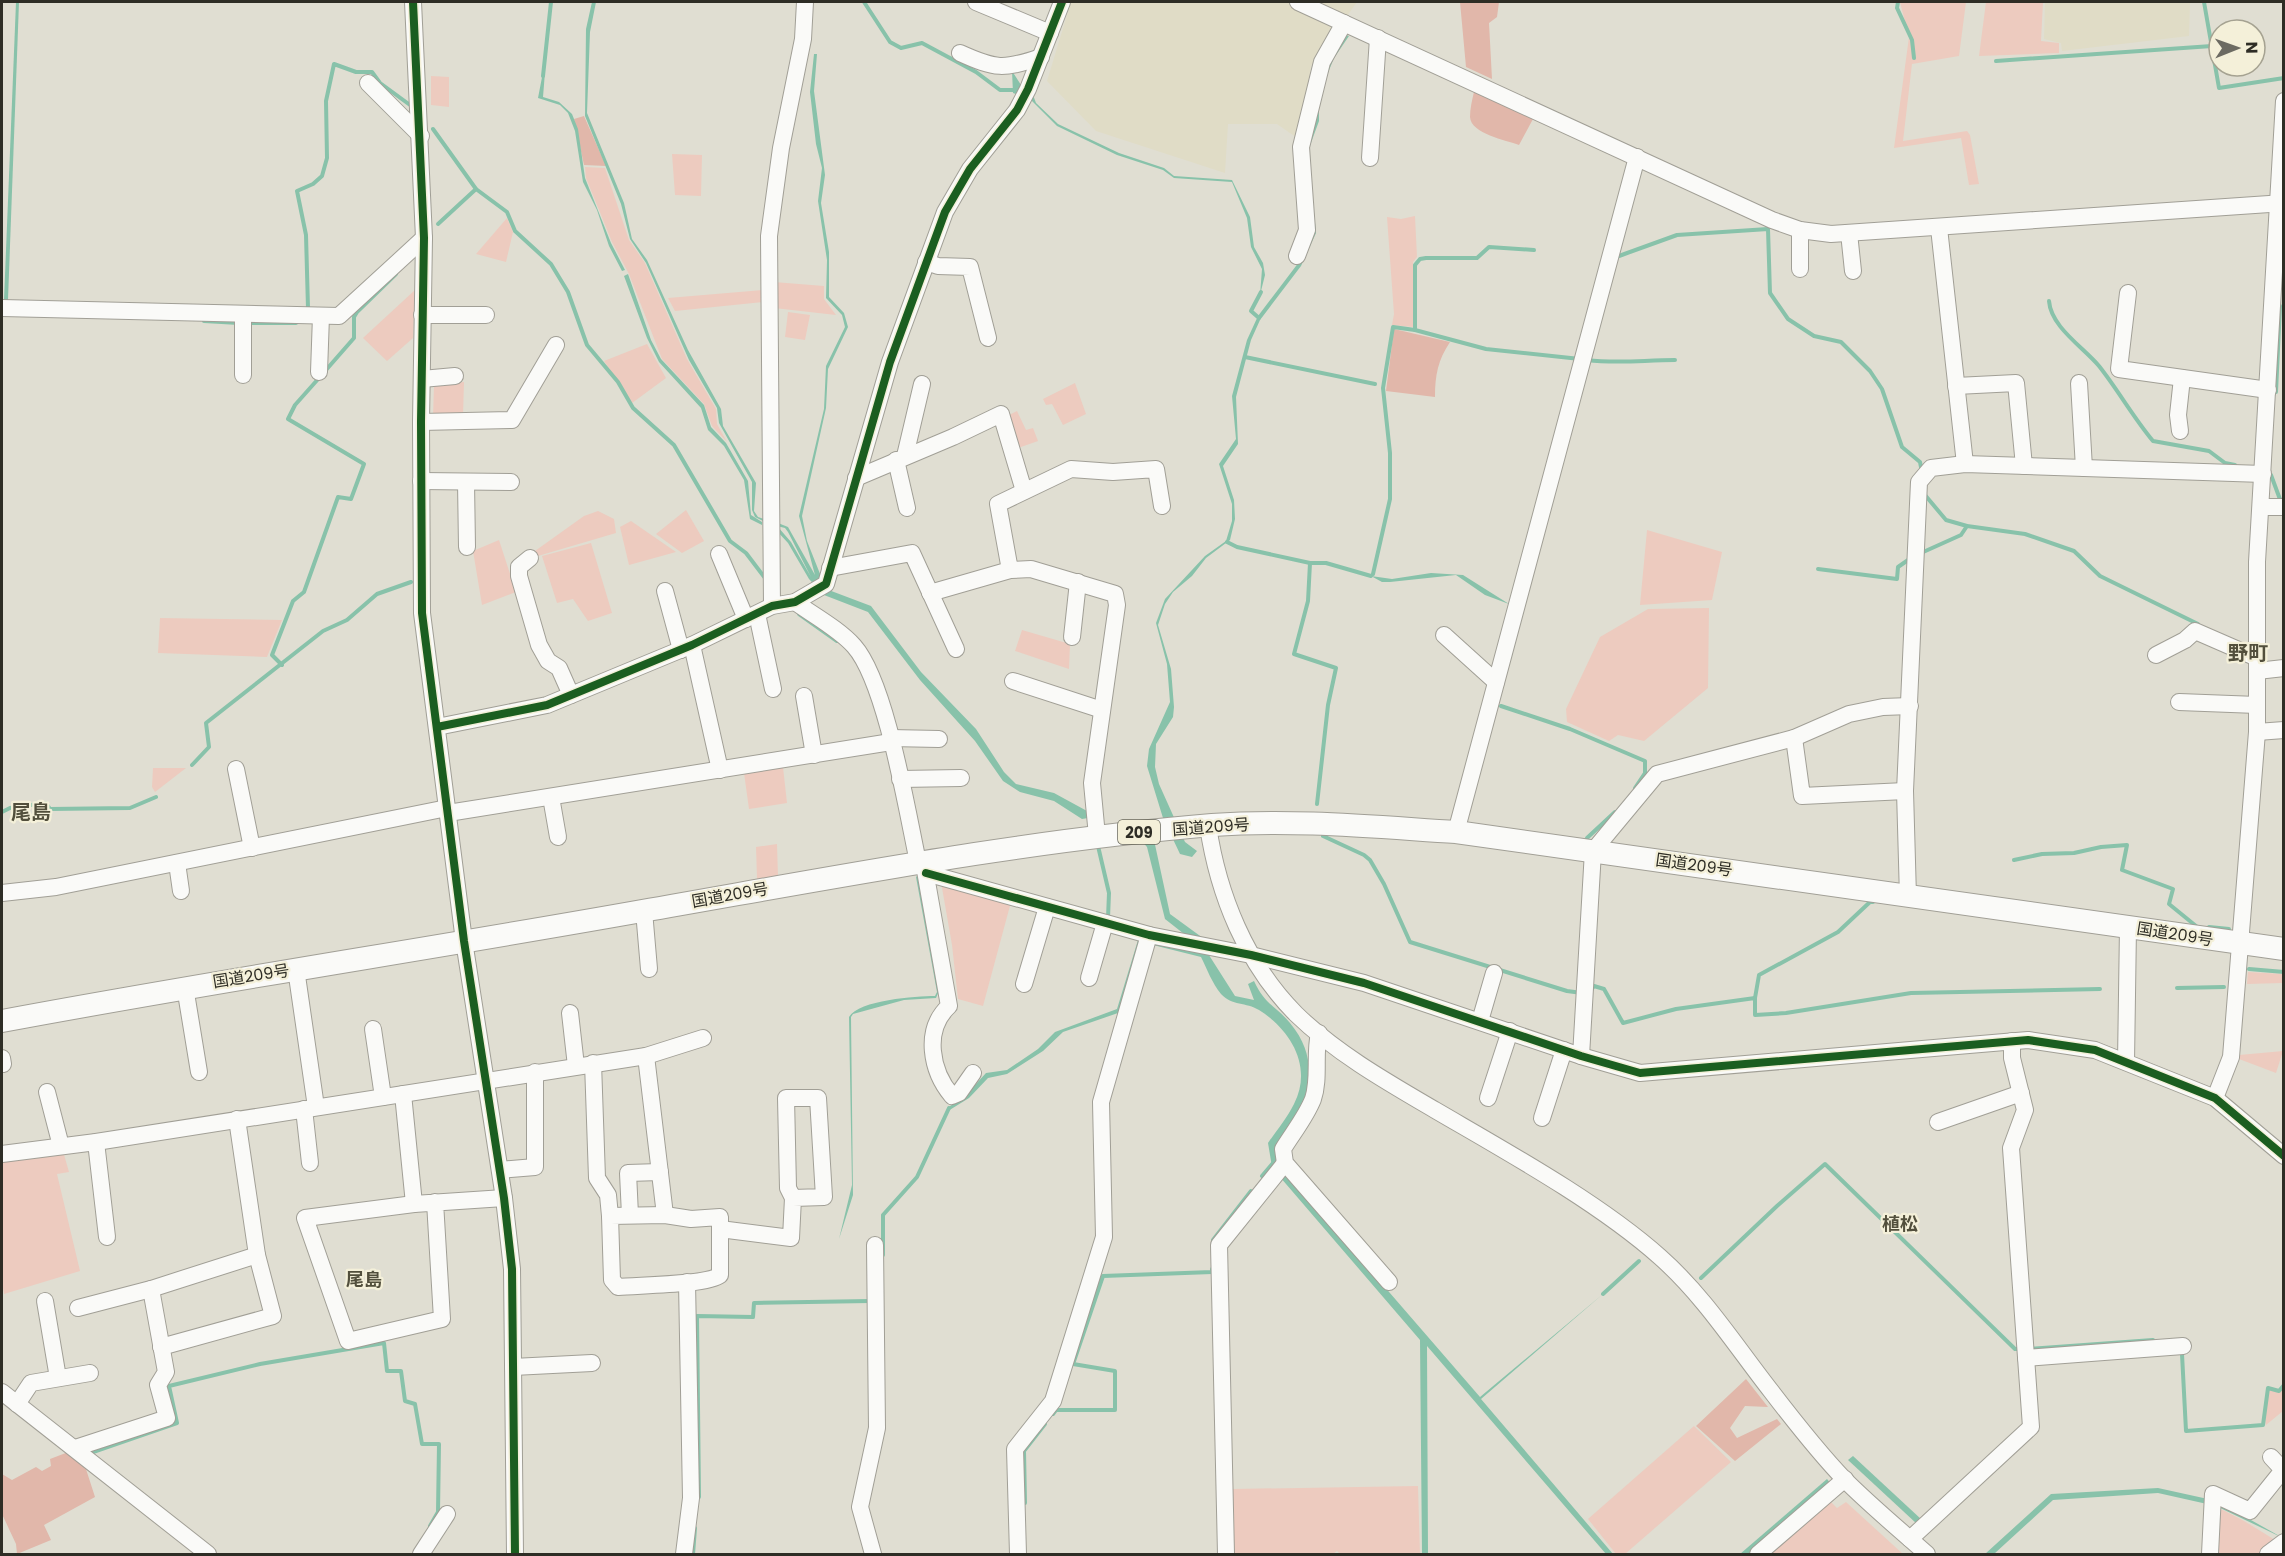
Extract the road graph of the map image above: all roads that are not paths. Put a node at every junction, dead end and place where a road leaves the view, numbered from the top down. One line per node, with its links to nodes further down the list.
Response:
1 (413, 2): 13 (street)
2 (805, 2): 67 (street)
3 (976, 2): 7 (street)
4 (1062, 2): 7 (street)
5 (1298, 2): 6 (street)
6 (1344, 23): 8 (street); 21 (street)
7 (1050, 33): 10 (street)
8 (1378, 38): 14 (street); 15 (street)
9 (960, 53): 10 (street)
10 (1041, 57): 22 (street)
11 (368, 83): 13 (street)
12 (2283, 100): 16 (street)
13 (421, 136): 20 (street)
14 (1370, 158)
15 (1637, 158): 18 (street); 76 (street)
16 (2280, 203): 17 (street); 41 (street)
17 (1940, 228): 19 (street); 40 (street)
18 (1800, 230): 19 (street); 23 (street)
19 (1850, 233): 24 (street)
20 (424, 238): 28 (street); 30 (street)
21 (1297, 256)
22 (926, 262): 31 (street); 49 (street)
23 (1800, 269)
24 (1853, 271)
25 (2128, 293): 36 (street)
26 (2, 308): 27 (street)
27 (243, 314): 30 (street); 34 (street)
28 (422, 315): 29 (street); 37 (street)
29 (486, 315)
30 (321, 316): 33 (street)
31 (988, 338)
32 (555, 345): 42 (street)
33 (319, 372)
34 (243, 375)
35 (455, 376): 37 (street)
36 (2182, 378): 41 (street); 43 (street)
37 (422, 379): 42 (street)
38 (2079, 383): 47 (street)
39 (922, 384): 44 (street)
40 (1956, 386): 45 (street); 46 (street)
41 (2273, 396): 48 (street)
42 (421, 422): 50 (street)
43 (2180, 431)
44 (901, 458): 49 (street); 53 (street); 57 (street)
45 (1965, 464): 46 (street); 82 (street)
46 (2024, 466): 47 (street)
47 (2084, 468): 48 (street)
48 (2263, 474): 55 (street)
49 (856, 478): 61 (street)
50 (421, 482): 51 (street); 84 (street)
51 (466, 482): 52 (street); 58 (street)
52 (511, 482)
53 (1024, 491): 54 (street); 62 (street)
54 (1162, 506)
55 (2261, 507): 56 (street); 73 (street)
56 (2283, 507)
57 (907, 508)
58 (467, 547)
59 (719, 554): 67 (street)
60 (530, 558): 78 (street)
61 (830, 568): 65 (street); 66 (street)
62 (1010, 570): 63 (street); 65 (street)
63 (1078, 582): 69 (street); 83 (street)
64 (665, 591): 70 (street)
65 (930, 592): 71 (street)
66 (795, 602): 67 (street); 89 (street)
67 (758, 613): 70 (street); 77 (street)
68 (1444, 635): 76 (street)
69 (1072, 638)
70 (687, 647): 78 (street); 92 (street)
71 (956, 649)
72 (2156, 655): 73 (street)
73 (2257, 664): 74 (street); 81 (street)
74 (2283, 668)
75 (1013, 681): 83 (street)
76 (1496, 682): 99 (street)
77 (773, 689)
78 (571, 695): 84 (street)
79 (804, 696): 90 (street)
80 (2179, 702): 81 (street)
81 (2257, 705): 86 (street)
82 (1910, 706): 87 (street); 95 (street)
83 (1102, 710): 100 (street)
84 (437, 727): 97 (street)
85 (2283, 730): 86 (street)
86 (2257, 732): 115 (street)
87 (1794, 738): 95 (street); 103 (street)
88 (939, 739): 89 (street)
89 (890, 740): 90 (street); 94 (street)
90 (814, 755): 92 (street)
91 (236, 769): 102 (street)
92 (720, 770): 96 (street)
93 (961, 778): 94 (street)
94 (900, 779): 105 (street)
95 (1905, 791): 108 (street)
96 (550, 797): 97 (street); 101 (street)
97 (448, 811): 102 (street); 114 (street)
98 (1208, 826): 99 (highway, 国道209号 / 209); 100 (highway, 国道209号 / 209); 117 (street)
99 (1456, 832): 103 (highway, 国道209号 / 209)
100 (1097, 836): 105 (highway, 国道209号 / 209)
101 (558, 837)
102 (252, 848): 104 (street)
103 (1593, 850): 108 (highway, 国道209号 / 209); 134 (street)
104 (177, 863): 106 (street); 107 (street)
105 (922, 865): 109 (street); 110 (highway, 国道209号 / 209); 140 (street)
106 (181, 891)
107 (2, 893)
108 (1908, 897): 112 (highway, 国道209号 / 209)
109 (1047, 907): 111 (street); 122 (street)
110 (644, 911): 114 (highway, 国道209号 / 209); 119 (street)
111 (1104, 923): 113 (street); 121 (street)
112 (2127, 927): 115 (highway, 国道209号 / 209); 135 (street)
113 (1149, 935): 117 (street); 196 (street)
114 (464, 941): 118 (highway, 国道209号 / 209); 141 (street)
115 (2241, 944): 116 (highway, 国道209号 / 209); 147 (street)
116 (2283, 949)
117 (1251, 955): 126 (street); 129 (street)
118 (296, 969): 123 (highway, 国道209号 / 209); 148 (street)
119 (649, 969)
120 (1494, 973): 126 (street)
121 (1089, 978)
122 (1024, 984)
123 (185, 987): 125 (highway, 国道209号 / 209); 138 (street)
124 (570, 1013): 137 (street)
125 (2, 1021)
126 (1480, 1021): 128 (street)
127 (373, 1029): 145 (street)
128 (1510, 1031): 132 (street); 146 (street)
129 (1319, 1033): 157 (street); 187 (street)
130 (703, 1038): 133 (street)
131 (2012, 1041): 134 (street); 135 (street); 143 (street)
132 (1564, 1050): 134 (street); 149 (street)
133 (646, 1056): 136 (street); 159 (street)
134 (1581, 1056)
135 (2126, 1062): 147 (street)
136 (593, 1063): 137 (street); 166 (street)
137 (576, 1066): 139 (street)
138 (199, 1072)
139 (535, 1072): 141 (street); 158 (street)
140 (973, 1073)
141 (485, 1080): 144 (street); 158 (street)
142 (47, 1092): 153 (street)
143 (2021, 1093): 151 (street); 178 (street)
144 (403, 1094): 145 (street); 163 (street)
145 (383, 1097): 148 (street)
146 (1488, 1098)
147 (2215, 1098): 155 (street)
148 (310, 1108): 150 (street); 156 (street)
149 (1542, 1118)
150 (237, 1119): 152 (street); 170 (street)
151 (1938, 1122)
152 (96, 1142): 153 (street); 168 (street)
153 (61, 1146): 154 (street)
154 (2, 1153)
155 (2283, 1156)
156 (310, 1163)
157 (1285, 1163): 172 (street); 197 (street)
158 (500, 1170): 160 (street)
159 (660, 1172): 164 (street); 165 (street)
160 (504, 1198): 162 (street); 180 (street)
161 (793, 1198): 161 (street); 167 (street)
162 (435, 1203): 163 (street); 163 (street)
163 (414, 1204)
164 (630, 1215): 165 (street); 166 (street)
165 (664, 1215): 167 (street)
166 (610, 1216): 171 (street)
167 (720, 1229): 171 (street)
168 (107, 1237)
169 (875, 1245): 195 (street)
170 (257, 1254): 173 (street); 177 (street)
171 (687, 1282): 194 (street)
172 (1389, 1282)
173 (151, 1289): 175 (street); 177 (street)
174 (45, 1301): 182 (street)
175 (78, 1308)
176 (2183, 1346): 178 (street)
177 (161, 1347): 185 (street)
178 (2026, 1358): 189 (street)
179 (592, 1363): 180 (street)
180 (513, 1367): 193 (street)
181 (90, 1372): 182 (street)
182 (58, 1378): 184 (street)
183 (2, 1392): 184 (street)
184 (17, 1404): 185 (street)
185 (75, 1448): 191 (street)
186 (2271, 1457): 200 (street)
187 (1845, 1479): 189 (street); 198 (street)
188 (447, 1514): 192 (street)
189 (1910, 1539): 199 (street)
190 (2283, 1542): 201 (street)
191 (201, 1552)
192 (421, 1554)
193 (515, 1554)
194 (684, 1554)
195 (873, 1554)
196 (1018, 1554)
197 (1226, 1554)
198 (1758, 1554)
199 (1927, 1554)
200 (2210, 1554)
201 (2268, 1554)

